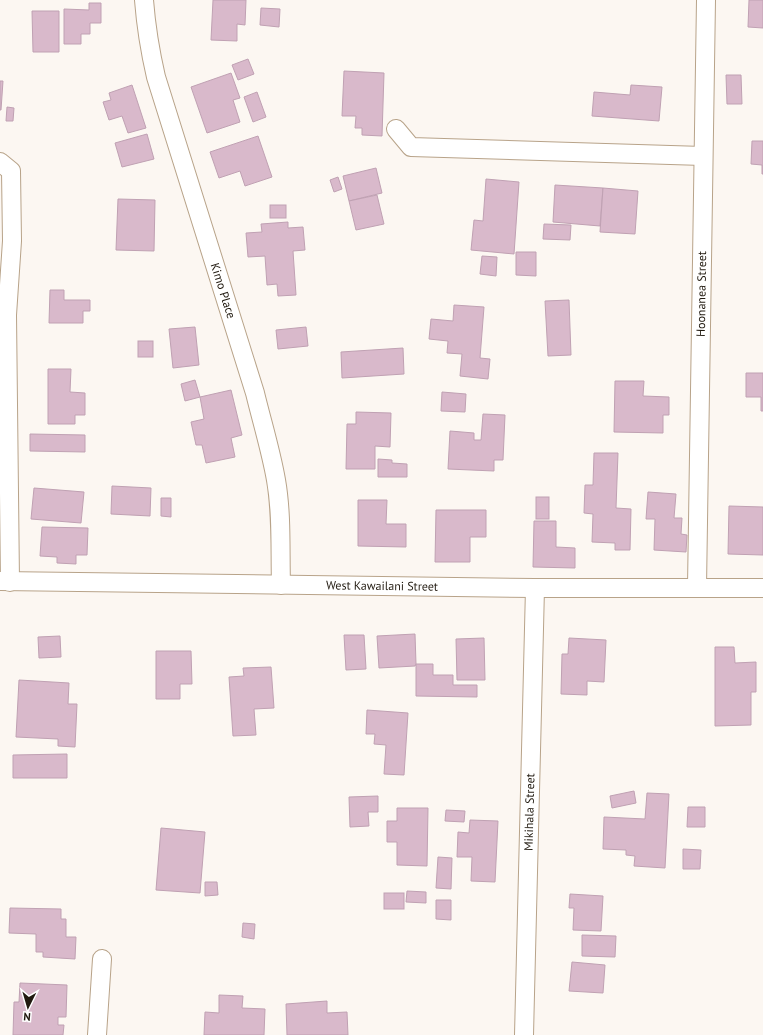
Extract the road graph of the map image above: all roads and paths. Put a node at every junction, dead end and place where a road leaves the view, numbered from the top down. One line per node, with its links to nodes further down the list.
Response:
1 (144, 0): 7 (street, Kimo Place)
2 (706, 0): 4 (street, Hoonanea Street)
3 (396, 129): 4 (street)
4 (703, 156): 8 (street, Hoonanea Street)
5 (0, 162): 6 (street)
6 (5, 582): 7 (street, West Kawailani Street)
7 (281, 585): 9 (street, West Kawailani Street)
8 (698, 587): 9 (street, West Kawailani Street); 10 (street, West Kawailani Street)
9 (535, 588): 13 (street, Mikihala Street)
10 (763, 588)
11 (102, 959): 12 (street)
12 (97, 1035)
13 (524, 1035)

